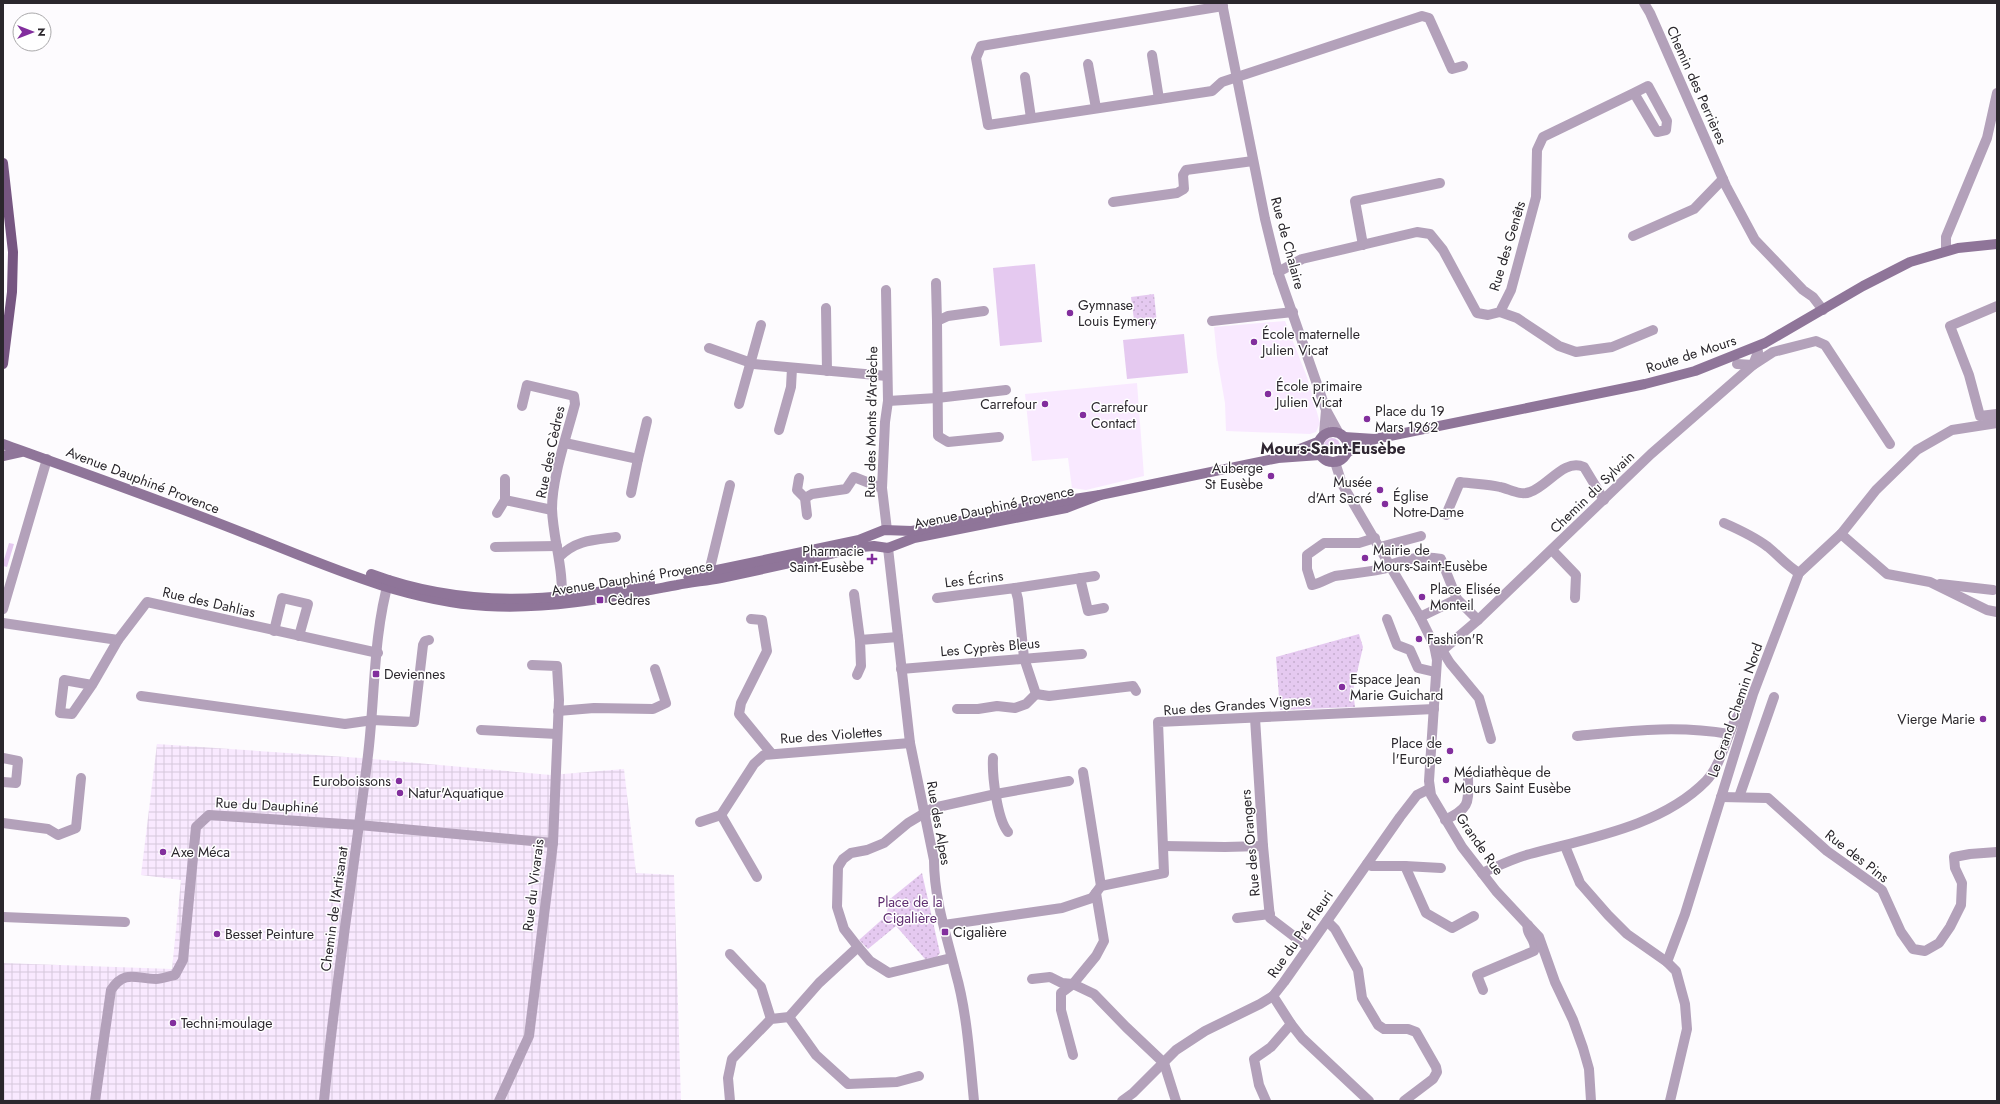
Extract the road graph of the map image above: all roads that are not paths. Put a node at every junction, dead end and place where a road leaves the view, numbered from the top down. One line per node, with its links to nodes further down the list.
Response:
1 (1644, 3): 15 (street, Chemin des Perrières)
2 (1223, 4): 7 (street, Rue de Chalaire); 12 (street)
3 (1152, 55): 10 (street)
4 (1088, 64): 11 (street)
5 (1463, 66): 7 (street)
6 (1025, 77): 12 (street)
7 (1236, 79): 10 (street); 13 (street, Rue de Chalaire)
8 (1634, 93): 30 (street, Rue des Genêts)
9 (1997, 93): 21 (street)
10 (1159, 99): 11 (street)
11 (1096, 108): 12 (street)
12 (1031, 118)
13 (1253, 161): 17 (street); 22 (street, Rue de Chalaire)
14 (3, 163): 40 (main road)
15 (1723, 179): 18 (street); 27 (street, Chemin des Perrières)
16 (1440, 183): 19 (street)
17 (1113, 202)
18 (1633, 236)
19 (1363, 244): 22 (street, Rue des Genêts); 30 (street, Rue des Genêts)
20 (1997, 244): 21 (main road, Route de Mours)
21 (1946, 251): 27 (main road, Route de Mours)
22 (1278, 272): 29 (street, Rue de Chalaire)
23 (936, 283): 31 (street)
24 (886, 290): 44 (street, Rue des Monts d'Ardèche)
25 (1997, 306): 52 (street)
26 (826, 308): 43 (street)
27 (1823, 310): 35 (main road, Route de Mours)
28 (984, 311): 31 (street)
29 (1293, 312): 32 (street); 51 (street, Rue de Chalaire)
30 (1500, 312): 34 (street)
31 (937, 321): 47 (street)
32 (1212, 321)
33 (761, 325): 39 (street)
34 (1653, 330)
35 (1761, 345): 37 (street); 38 (main road, Route de Mours); 41 (street)
36 (708, 348): 39 (street)
37 (1772, 352): 41 (street, Chemin du Sylvain); 62 (street)
38 (1733, 362): 41 (street); 45 (street); 59 (main road, Route de Mours)
39 (750, 363): 42 (street); 49 (street)
40 (3, 364)
41 (1753, 366): 45 (street, Chemin du Sylvain)
42 (792, 368): 43 (street); 55 (street)
43 (827, 371): 44 (street)
44 (887, 376): 48 (street, Rue des Monts d'Ardèche)
45 (1740, 378): 79 (street, Chemin du Sylvain)
46 (1006, 390): 47 (street)
47 (937, 398): 48 (street); 57 (street)
48 (888, 401): 74 (street, Rue des Monts d'Ardèche)
49 (739, 404)
50 (522, 406): 60 (street, Rue des Cèdres)
51 (1326, 410): 56 (street, Rue de Chalaire); 58 (street, Rue de Chalaire)
52 (1997, 414)
53 (647, 421): 69 (street)
54 (1997, 423): 86 (street, Le Grand Chemin Nord)
55 (779, 430)
56 (1341, 435): 58 (main road); 59 (main road, Route de Mours); 64 (main road)
57 (999, 437)
58 (1321, 438): 65 (main road); 67 (main road, Avenue Dauphiné Provence)
59 (1375, 439): 64 (main road, Route de Mours)
60 (565, 443): 69 (street); 80 (street, Rue des Cèdres)
61 (3, 444): 63 (main road, Avenue Dauphiné Provence)
62 (1890, 444)
63 (25, 452): 66 (main road, Avenue Dauphiné Provence); 68 (main road, Avenue Dauphiné Provence)
64 (1346, 453): 70 (main road)
65 (1320, 455): 67 (main road, Avenue Dauphiné Provence); 70 (main road)
66 (3, 456)
67 (1278, 458): 76 (main road, Avenue Dauphiné Provence)
68 (47, 459): 100 (main road, Avenue Dauphiné Provence); 109 (street)
69 (638, 459): 75 (street)
70 (1335, 462): 89 (street)
71 (799, 478): 77 (street)
72 (505, 479): 78 (street)
73 (730, 484): 95 (street)
74 (882, 488): 77 (street); 85 (street, Rue des Monts d'Ardèche)
75 (631, 493)
76 (1100, 495): 85 (main road, Avenue Dauphiné Provence); 90 (main road, Avenue Dauphiné Provence)
77 (805, 498): 82 (street)
78 (505, 500): 80 (street); 81 (street)
79 (1604, 500): 83 (street); 92 (street, Chemin du Sylvain)
80 (552, 510): 93 (street, Rue des Cèdres)
81 (497, 513)
82 (807, 515)
83 (1446, 516)
84 (1724, 524): 96 (street)
85 (886, 532): 90 (main road); 90 (main road); 95 (main road, Avenue Dauphiné Provence)
86 (1842, 534): 96 (street, Le Grand Chemin Nord); 99 (street)
87 (1421, 536): 89 (street)
88 (616, 537): 93 (street)
89 (1377, 542): 94 (street); 94 (street)
90 (888, 546): 107 (main road, Avenue Dauphiné Provence); 118 (street, Rue des Alpes)
91 (495, 547): 93 (street)
92 (1552, 550): 105 (street); 114 (street, Chemin du Sylvain)
93 (558, 552): 107 (street, Rue des Cèdres)
94 (1391, 566): 106 (street); 111 (street)
95 (709, 572): 107 (main road, Avenue Dauphiné Provence)
96 (1799, 573): 136 (street, Le Grand Chemin Nord)
97 (1095, 576): 98 (street, Les Écrins)
98 (1080, 578): 101 (street, Les Écrins); 108 (street)
99 (1930, 582): 102 (street); 110 (street)
100 (388, 584): 107 (main road, Avenue Dauphiné Provence); 123 (street, Chemin de l'Artisanat)
101 (1015, 588): 104 (street, Les Écrins); 125 (street, Les Écrins)
102 (1993, 590)
103 (854, 594): 121 (street)
104 (937, 598)
105 (1575, 598)
106 (1457, 599): 111 (street); 114 (street)
107 (561, 601)
108 (1104, 608)
109 (3, 609)
110 (1997, 612)
111 (1420, 617): 122 (street)
112 (751, 619): 148 (street, Rue des Violettes)
113 (1387, 619): 129 (street)
114 (1478, 620): 122 (street, Chemin du Sylvain)
115 (3, 623): 119 (street)
116 (274, 631): 117 (street, Rue des Dahlias); 117 (street); 119 (street, Rue des Dahlias)
117 (299, 636): 123 (street, Rue des Dahlias)
118 (898, 637): 121 (street); 128 (street, Rue des Alpes)
119 (118, 640): 131 (street)
120 (429, 640): 141 (street)
121 (860, 640): 130 (street)
122 (1439, 651): 129 (street); 146 (street)
123 (378, 653): 141 (street, Chemin de l'Artisanat)
124 (1082, 654): 125 (street, Les Cyprès Bleus)
125 (1024, 658): 128 (street, Les Cyprès Bleus); 133 (street, Les Écrins)
126 (532, 665): 139 (street, Rue du Vivarais)
127 (655, 669): 139 (street)
128 (901, 669): 147 (street, Rue des Alpes)
129 (1435, 672): 138 (street)
130 (857, 675)
131 (92, 685)
132 (1136, 690): 133 (street)
133 (1036, 694): 137 (street)
134 (141, 696): 141 (street)
135 (1774, 697): 159 (street)
136 (1751, 700): 144 (street); 158 (street, Le Grand Chemin Nord)
137 (957, 709)
138 (1434, 709): 140 (street, Rue des Grandes Vignes); 156 (street)
139 (558, 711): 143 (street, Rue du Vivarais)
140 (1254, 718): 168 (street, Rue des Grandes Vignes); 169 (street, Rue des Orangers)
141 (373, 720): 165 (street, Chemin de l'Artisanat)
142 (481, 730): 143 (street)
143 (557, 734): 167 (street, Rue du Vivarais)
144 (1730, 734): 145 (street); 170 (street)
145 (1577, 736)
146 (1491, 739)
147 (910, 743): 148 (street, Rue des Violettes); 160 (street, Rue des Alpes)
148 (771, 753): 161 (street)
149 (3, 758): 155 (street)
150 (993, 758): 157 (street)
151 (1083, 772): 177 (street)
152 (1468, 775): 162 (street)
153 (81, 778): 164 (street)
154 (1069, 781): 157 (street)
155 (3, 782)
156 (1429, 789): 162 (street, Grande Rue); 172 (street, Rue du Pré Fleuri)
157 (996, 794): 160 (street); 166 (street)
158 (1721, 797): 159 (street, Rue des Pins); 190 (street, Le Grand Chemin Nord)
159 (1739, 797): 171 (street, Rue des Pins)
160 (923, 812): 184 (street, Rue des Alpes); 187 (street)
161 (721, 815): 163 (street); 176 (street)
162 (1446, 820): 175 (street, Grande Rue)
163 (700, 822)
164 (3, 823)
165 (359, 825): 167 (street, Rue du Dauphiné); 201 (street, Rue du Dauphiné); 202 (street, Chemin de l'Artisanat)
166 (1008, 832)
167 (553, 843): 203 (street, Rue du Vivarais)
168 (1164, 846): 169 (street); 177 (street, Rue des Grandes Vignes)
169 (1263, 846): 178 (street, Rue des Orangers)
170 (1565, 846): 175 (street); 190 (street)
171 (1997, 852)
172 (1367, 864): 173 (street); 182 (street, Rue du Pré Fleuri)
173 (1404, 866): 174 (street); 179 (street)
174 (1441, 868)
175 (1482, 873): 185 (street, Grande Rue)
176 (757, 877)
177 (1099, 890): 184 (street, Rue des Grandes Vignes); 192 (street)
178 (1270, 914): 181 (street); 186 (street, Rue des Orangers)
179 (1474, 916)
180 (3, 918): 183 (street)
181 (1238, 918)
182 (1327, 921): 186 (street, Rue du Pré Fleuri); 210 (street)
183 (125, 922)
184 (944, 925): 189 (street, Rue des Alpes)
185 (1528, 925): 193 (street); 211 (street, Grande Rue)
186 (1308, 946): 194 (street, Rue du Pré Fleuri)
187 (858, 947): 189 (street); 195 (street)
188 (730, 954): 196 (street)
189 (951, 958): 205 (street, Rue des Alpes)
190 (1667, 962): 212 (street)
191 (1032, 979): 192 (street)
192 (1073, 984): 198 (street); 199 (street)
193 (1483, 990)
194 (1273, 996): 197 (street); 199 (street, Rue du Pré Fleuri)
195 (789, 1017): 196 (street); 200 (street)
196 (771, 1019): 204 (street)
197 (1290, 1024): 208 (street); 209 (street)
198 (1073, 1055)
199 (1164, 1063): 206 (street, Rue du Pré Fleuri); 207 (street)
200 (919, 1076)
201 (95, 1101)
202 (324, 1101)
203 (499, 1101)
204 (730, 1101)
205 (974, 1101)
206 (1122, 1101)
207 (1176, 1101)
208 (1266, 1101)
209 (1369, 1101)
210 (1404, 1101)
211 (1591, 1101)
212 (1670, 1101)

